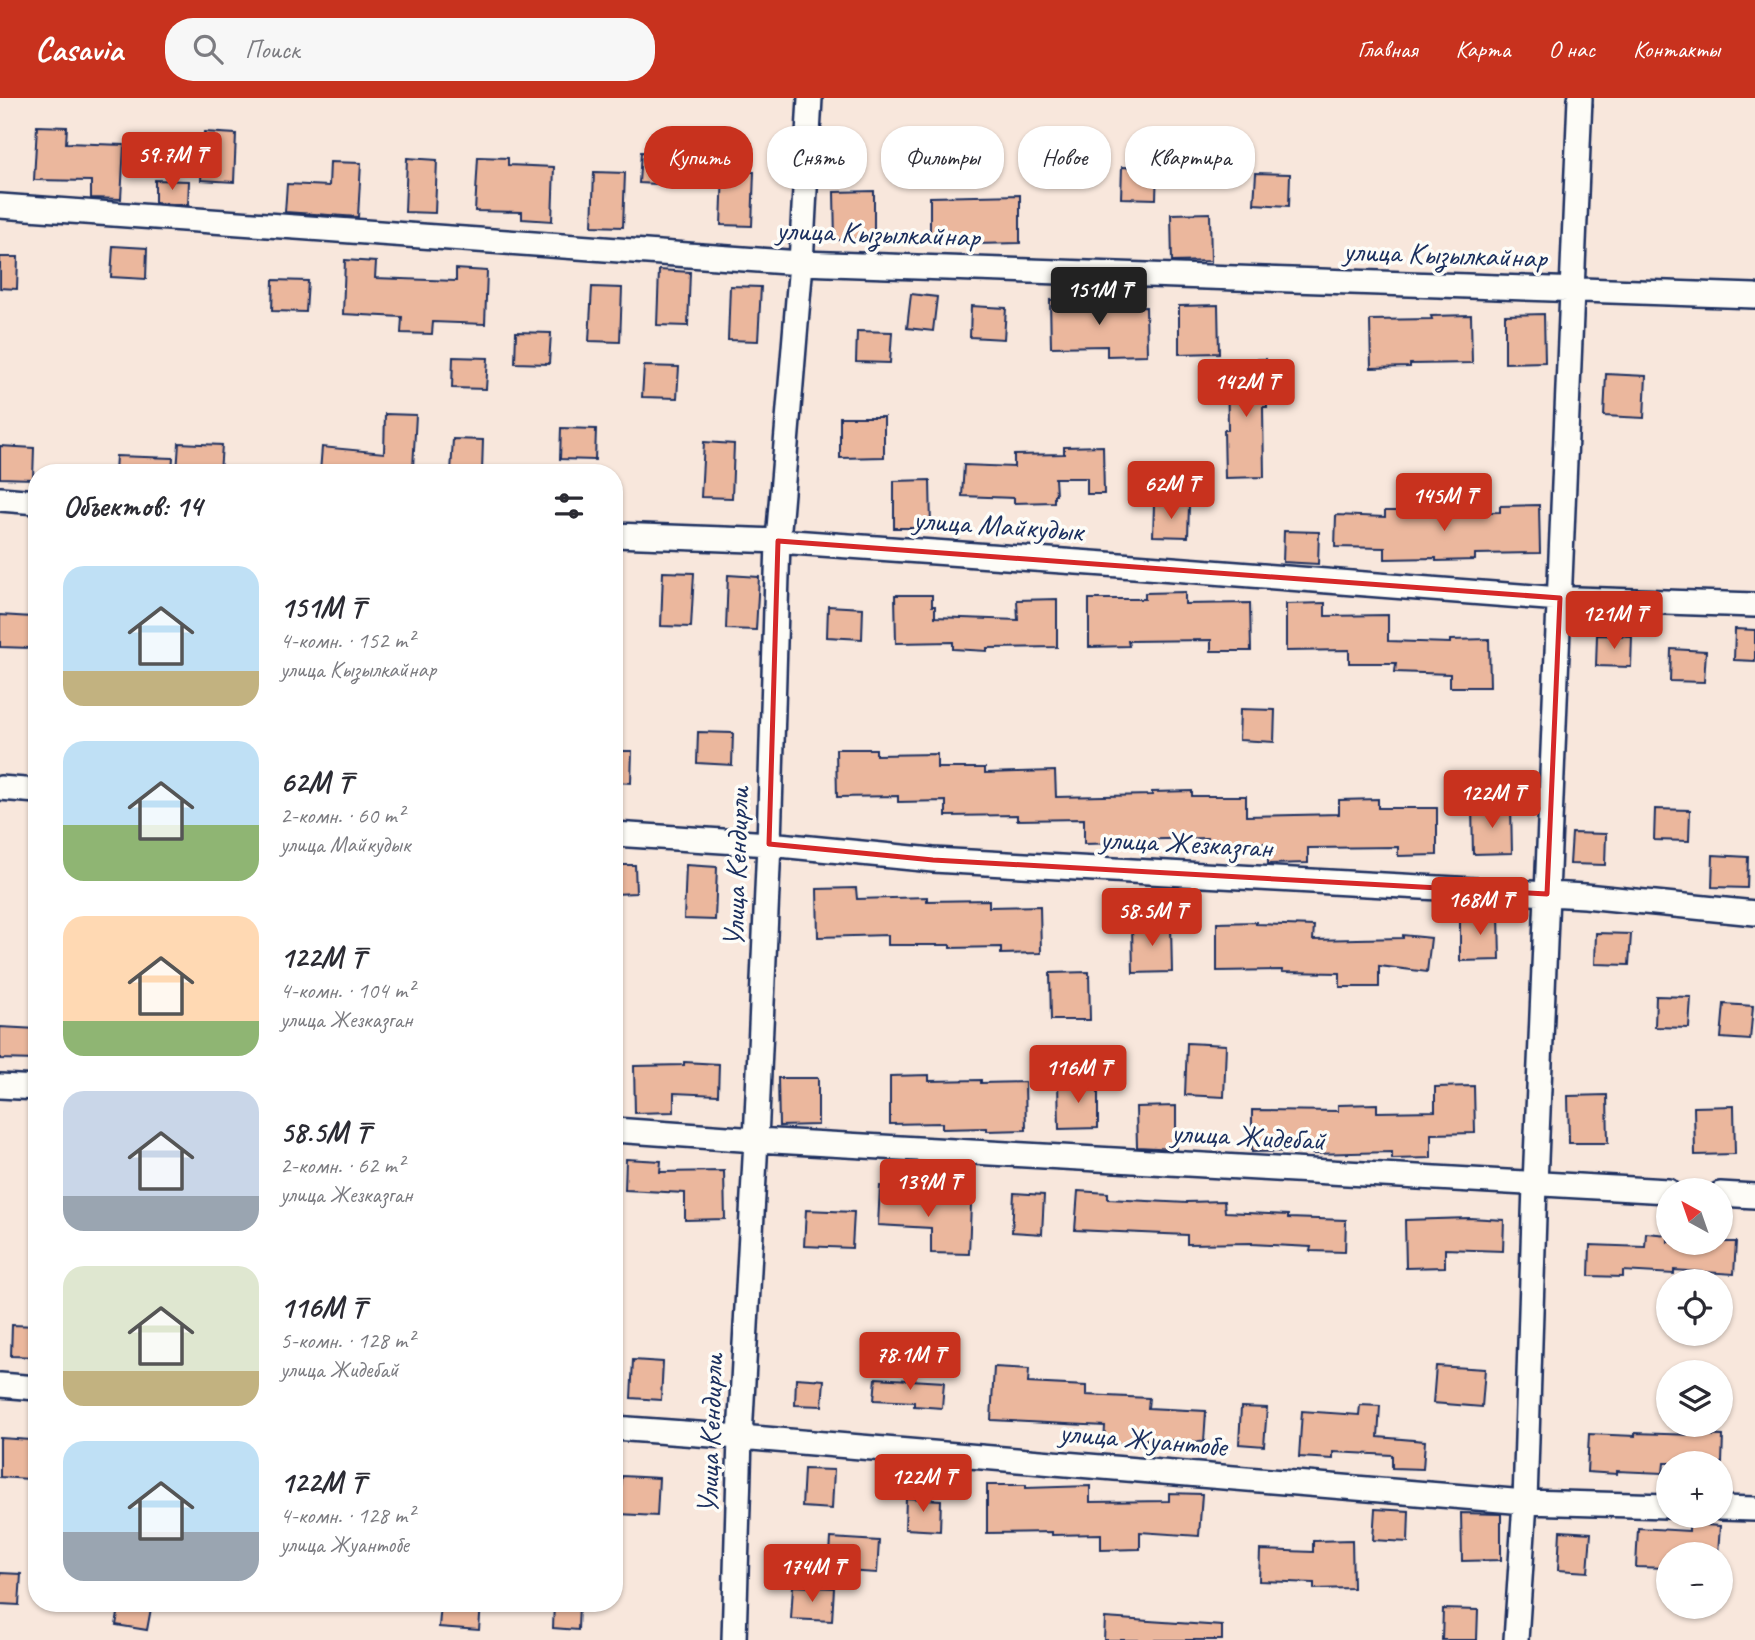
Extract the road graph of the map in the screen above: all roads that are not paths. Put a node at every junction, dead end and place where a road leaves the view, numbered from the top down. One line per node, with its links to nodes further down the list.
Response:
1 (810, 98): 4 (street, Улица Кендирли)
2 (1580, 98): 5 (street)
3 (0, 206): 4 (street, улица Кызылкайнар)
4 (801, 263): 5 (street, улица Кызылкайнар); 10 (street, Улица Кендирли)
5 (1572, 290): 6 (street, улица Кызылкайнар); 11 (street)
6 (1755, 296)
7 (0, 499): 8 (street)
8 (28, 501)
9 (623, 535): 10 (street, улица Майкудык)
10 (778, 541): 11 (street, улица Майкудык); 16 (street, Улица Кендирли)
11 (1559, 598): 12 (street, улица Майкудык); 17 (street)
12 (1755, 605)
13 (0, 788): 14 (street)
14 (28, 790)
15 (623, 835): 16 (street, улица Жезказган)
16 (769, 844): 17 (street, улица Жезказган); 22 (street, Улица Кендирли)
17 (1547, 894): 18 (street, улица Жезказган); 23 (street)
18 (1755, 914)
19 (0, 1086): 20 (street)
20 (28, 1088)
21 (623, 1131): 22 (street, улица Жидебай)
22 (756, 1140): 23 (street, улица Жидебай); 30 (street, Улица Кендирли)
23 (1535, 1184): 24 (street, улица Жидебай); 31 (street)
24 (1656, 1190)
25 (1733, 1195): 26 (street)
26 (1755, 1196)
27 (0, 1385): 28 (street)
28 (28, 1387)
29 (623, 1429): 30 (street, улица Жуантобе)
30 (740, 1437): 31 (street, улица Жуантобе); 35 (street, Улица Кендирли)
31 (1525, 1502): 32 (street, улица Жуантобе); 36 (street)
32 (1656, 1506)
33 (1733, 1508): 34 (street)
34 (1755, 1508)
35 (734, 1640)
36 (1516, 1640)

